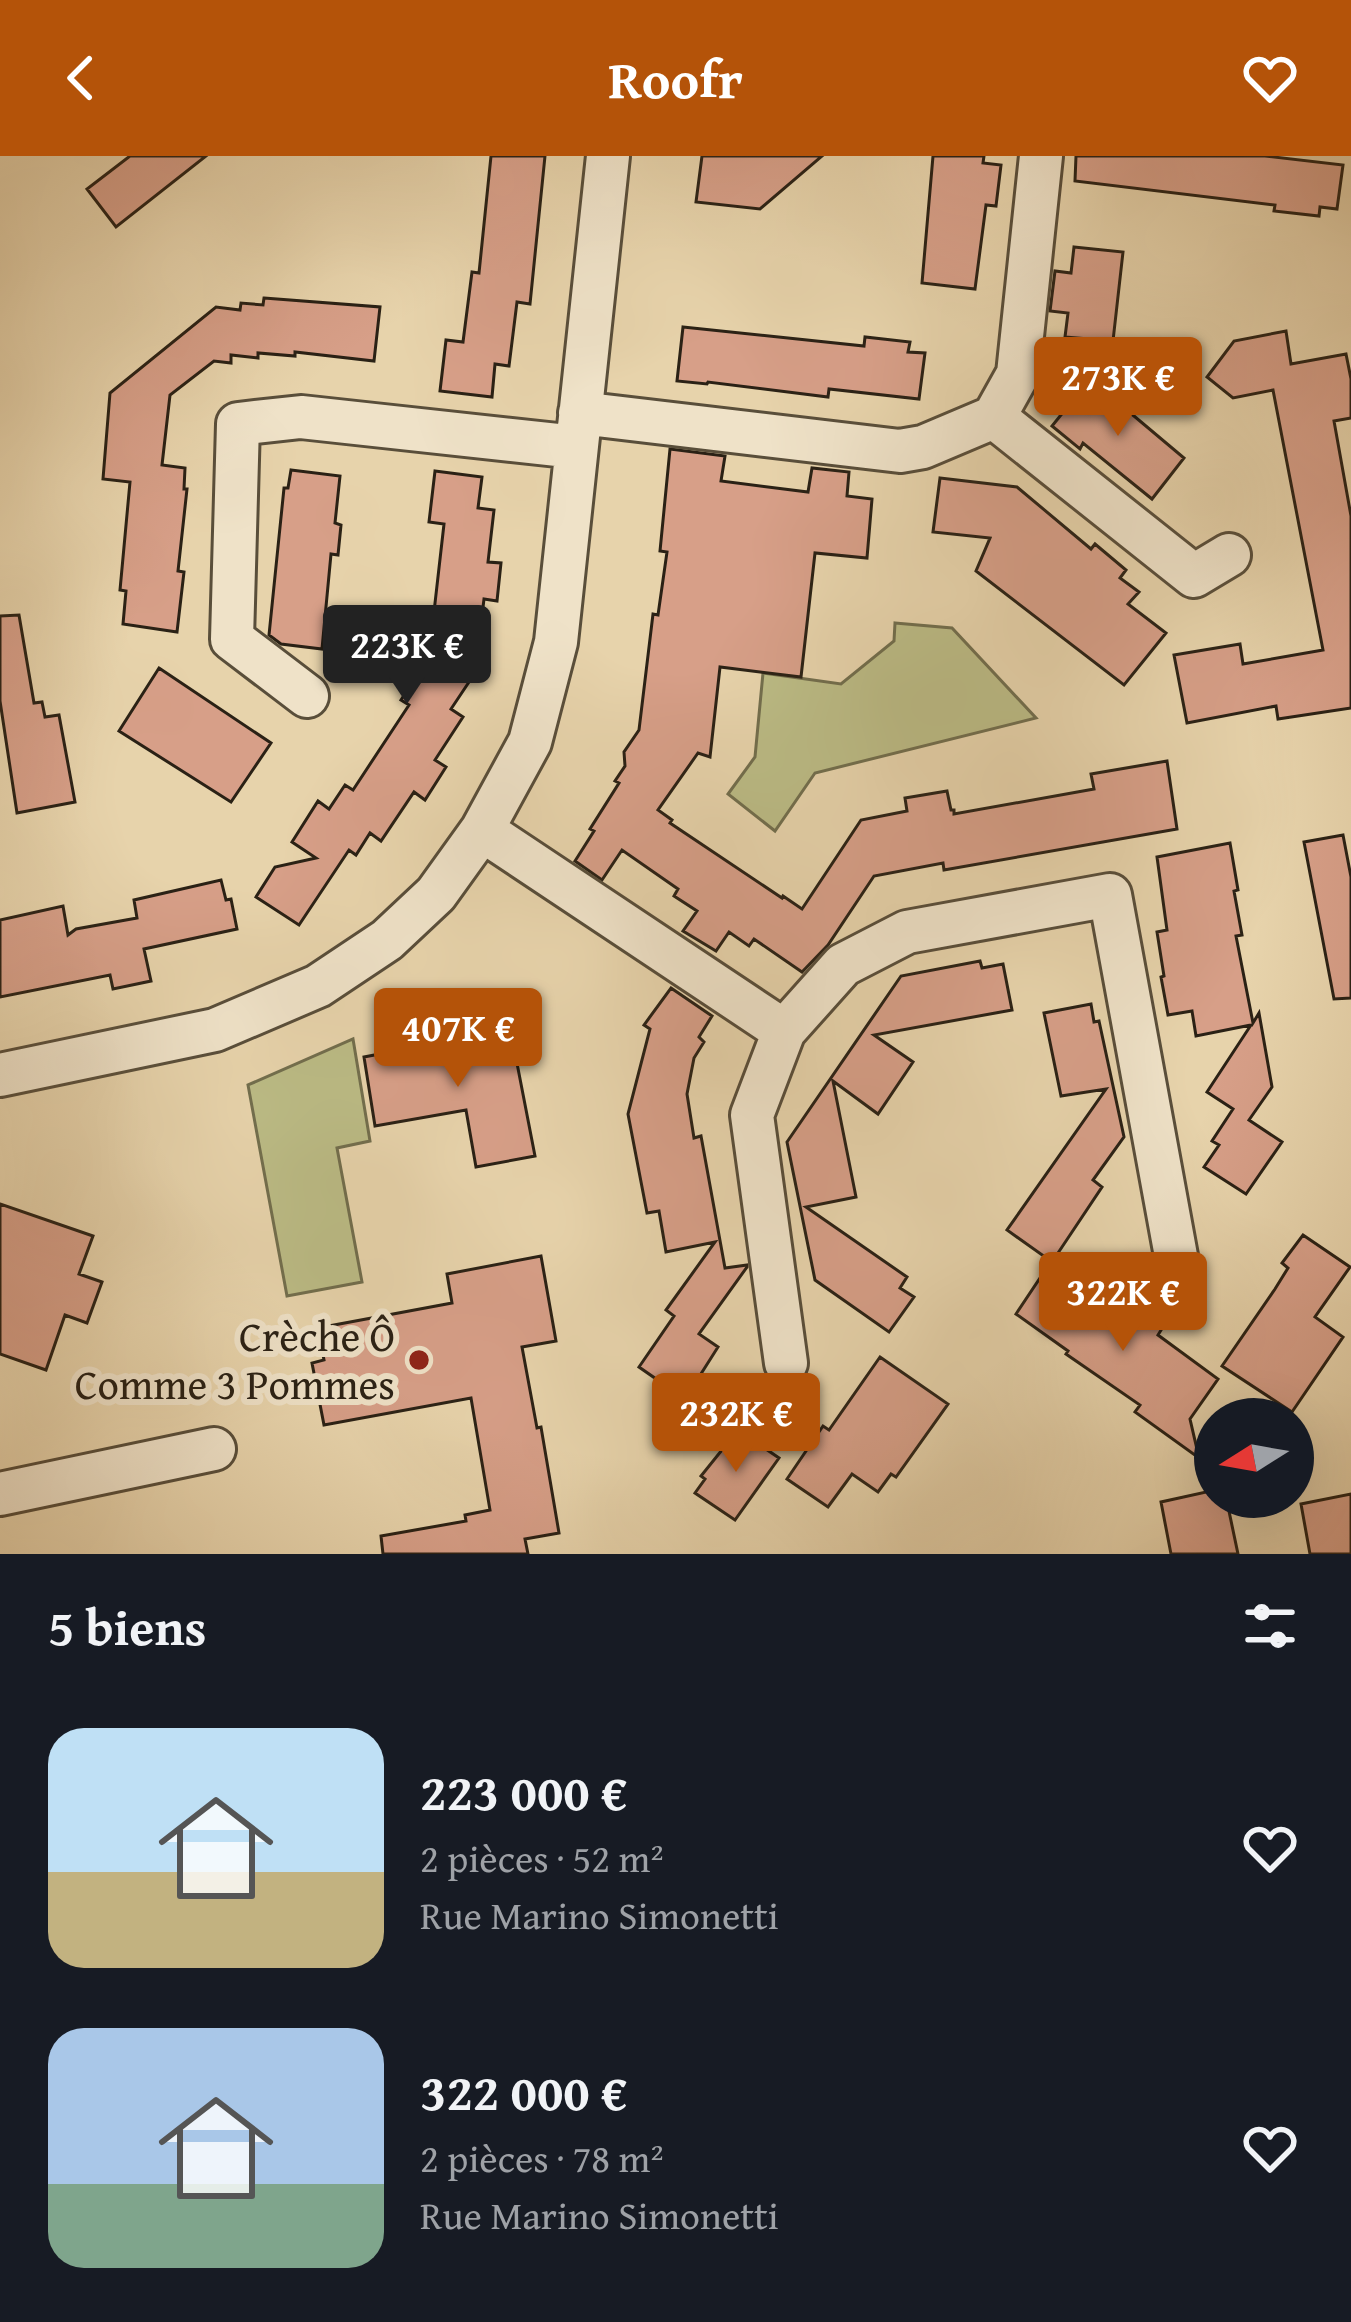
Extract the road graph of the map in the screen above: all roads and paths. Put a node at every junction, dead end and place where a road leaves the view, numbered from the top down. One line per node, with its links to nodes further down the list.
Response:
1 (608, 156): 4 (street)
2 (1041, 156): 3 (street)
3 (994, 417): 4 (street); 5 (street)
4 (578, 430): 6 (street); 7 (street)
5 (1229, 555)
6 (307, 696)
7 (482, 830): 8 (street); 9 (street)
8 (784, 1031): 10 (street); 11 (street)
9 (0, 1075)
10 (1178, 1267)
11 (786, 1364)
12 (214, 1449): 13 (street)
13 (0, 1494)

